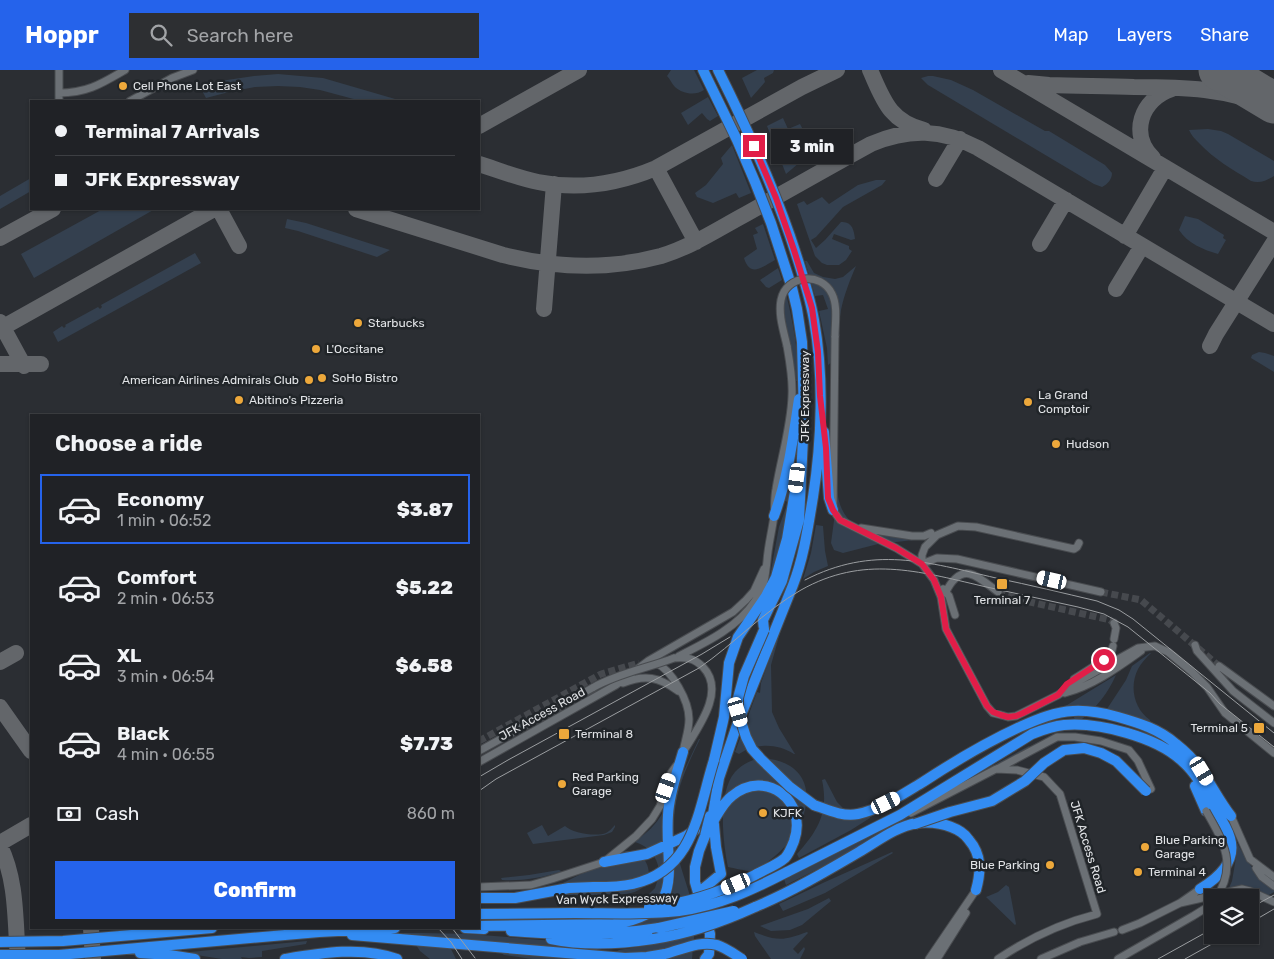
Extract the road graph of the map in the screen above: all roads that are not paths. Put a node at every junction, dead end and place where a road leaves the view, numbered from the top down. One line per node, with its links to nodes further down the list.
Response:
1 (59, 70): 6 (street)
2 (125, 70): 6 (street)
3 (193, 70): 8 (street)
4 (703, 70): 9 (highway, JFK Expressway)
5 (718, 70): 10 (highway, JFK Expressway)
6 (59, 93): 7 (street)
7 (59, 100)
8 (132, 100)
9 (803, 366): 11 (highway, JFK Expressway); 13 (highway)
10 (820, 396): 12 (highway); 44 (highway, JFK Expressway)
11 (804, 418): 43 (highway, JFK Expressway, bridge); 56 (highway, bridge)
12 (833, 510): 13 (street, bridge); 14 (street)
13 (774, 516): 17 (street)
14 (851, 526): 15 (street); 18 (street)
15 (931, 533)
16 (1079, 543): 18 (street)
17 (766, 561): 26 (street); 28 (street)
18 (922, 564): 19 (street); 22 (street)
19 (934, 580): 20 (street); 32 (street)
20 (946, 592): 21 (street); 23 (street)
21 (998, 592)
22 (1101, 592)
23 (955, 615)
24 (1114, 623): 32 (street)
25 (1194, 645): 34 (street)
26 (674, 658): 28 (street, bridge); 37 (street)
27 (639, 663): 28 (street)
28 (650, 664): 30 (street); 31 (street); 36 (street, bridge)
29 (1220, 666): 33 (street)
30 (616, 686): 31 (street); 39 (street, JFK Access Road)
31 (680, 692): 37 (street)
32 (1058, 695): 38 (street)
33 (1274, 706)
34 (1274, 723)
35 (1129, 734): 42 (highway); 48 (highway, Van Wyck Expressway); 54 (highway)
36 (480, 750)
37 (683, 752): 47 (street); 63 (highway)
38 (1274, 753)
39 (480, 761)
40 (996, 769): 41 (street); 48 (street); 81 (street, JFK Access Road)
41 (1148, 790): 45 (highway, bridge)
42 (1206, 811): 52 (street, bridge)
43 (1231, 816): 46 (street)
44 (712, 818): 47 (highway); 55 (highway); 55 (highway, JFK Expressway); 61 (highway, bridge)
45 (915, 824): 53 (highway); 59 (highway, Van Wyck Expressway)
46 (1250, 860): 49 (street); 50 (street)
47 (604, 862): 51 (street)
48 (792, 870): 61 (highway, Van Wyck Expressway, bridge)
49 (1274, 877)
50 (1274, 886)
51 (480, 887)
52 (1221, 889)
53 (976, 890): 79 (street); 80 (street)
54 (1200, 890): 58 (street)
55 (698, 893): 77 (highway)
56 (480, 898)
57 (1274, 902): 58 (street)
58 (1180, 903): 82 (street)
59 (755, 907): 69 (highway, Van Wyck Expressway, bridge); 69 (highway, bridge)
60 (1204, 909): 83 (street)
61 (617, 913): 62 (highway, Van Wyck Expressway, bridge)
62 (480, 914)
63 (480, 926)
64 (129, 929): 70 (highway)
65 (200, 929): 70 (highway)
66 (376, 929): 68 (highway)
67 (480, 929): 69 (highway, Van Wyck Expressway)
68 (318, 932): 72 (highway); 78 (highway, bridge)
69 (529, 932)
70 (119, 936): 71 (highway)
71 (0, 942)
72 (114, 950): 73 (highway); 74 (highway)
73 (0, 956)
74 (195, 959)
75 (285, 959): 76 (highway)
76 (398, 959)
77 (705, 959)
78 (742, 959)
79 (930, 959)
80 (937, 959)
81 (998, 959)
82 (1041, 959)
83 (1118, 959)

